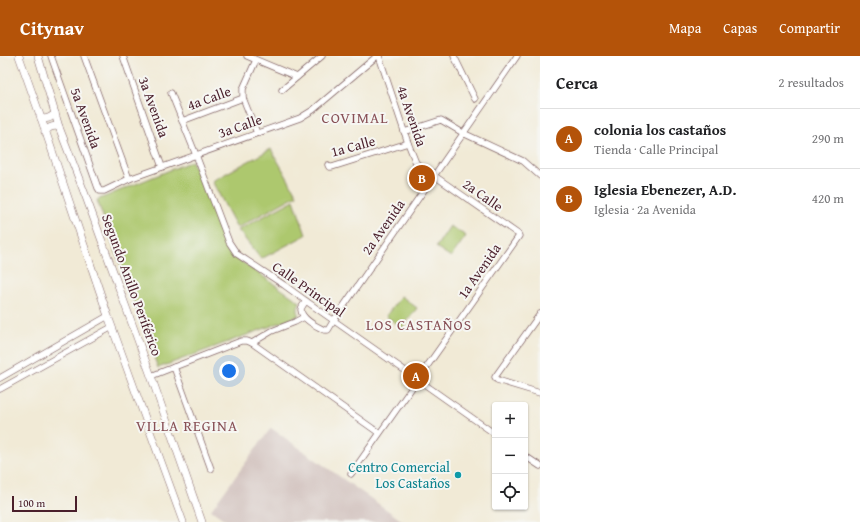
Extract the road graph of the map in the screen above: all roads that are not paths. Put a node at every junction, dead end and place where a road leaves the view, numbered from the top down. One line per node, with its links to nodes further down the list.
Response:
1 (19, 56): 18 (main road)
2 (38, 56): 17 (main road, Segundo Anillo Periférico)
3 (51, 56): 32 (street, 5a Avenida)
4 (84, 56): 31 (street)
5 (122, 56): 28 (street, 3a Avenida)
6 (247, 56): 11 (street)
7 (322, 56): 12 (street)
8 (378, 56): 22 (street, 4a Avenida); 23 (street, 3a Calle)
9 (454, 56): 16 (street)
10 (517, 56): 24 (street, 2a Avenida)
11 (256, 60): 12 (street); 15 (street)
12 (297, 77): 13 (street)
13 (282, 90)
14 (172, 94): 19 (street)
15 (243, 98): 19 (street, 4a Calle); 23 (street)
16 (475, 100)
17 (55, 113): 18 (main road); 20 (main road, Segundo Anillo Periférico)
18 (41, 118): 21 (main road)
19 (182, 121): 26 (street)
20 (59, 126): 21 (main road); 42 (main road, Segundo Anillo Periférico)
21 (45, 132): 36 (main road)
22 (404, 132): 24 (street); 25 (street, 4a Avenida)
23 (257, 133): 26 (street, 3a Calle)
24 (463, 133): 29 (street, 2a Avenida); 30 (street)
25 (408, 143): 27 (street, 1a Calle); 29 (street, 4a Avenida)
26 (196, 155): 28 (street, 3a Calle); 34 (street, Calle Principal)
27 (328, 165)
28 (162, 167): 31 (street, 3a Calle)
29 (433, 175): 33 (street, 2a Calle); 38 (street, 2a Avenida)
30 (540, 176)
31 (129, 179): 32 (street, 3a Calle)
32 (98, 188)
33 (519, 236): 44 (street, 1a Avenida)
34 (306, 301): 37 (street); 38 (street, Calle Principal)
35 (540, 314): 46 (street)
36 (108, 316): 39 (main road); 43 (street)
37 (304, 317): 38 (street, 2a Avenida); 40 (street)
38 (334, 320): 44 (street, Calle Principal)
39 (112, 327): 45 (street); 53 (main road)
40 (249, 342): 41 (street); 48 (street)
41 (174, 367): 42 (street); 51 (street)
42 (151, 376): 54 (main road, Segundo Anillo Periférico)
43 (0, 378)
44 (418, 379): 47 (street, Calle Principal); 48 (street, 1a Avenida)
45 (0, 389)
46 (540, 393)
47 (492, 432)
48 (379, 433): 52 (street, 1a Avenida)
49 (528, 458): 50 (street)
50 (540, 466)
51 (211, 469)
52 (351, 474)
53 (183, 522)
54 (202, 522)

